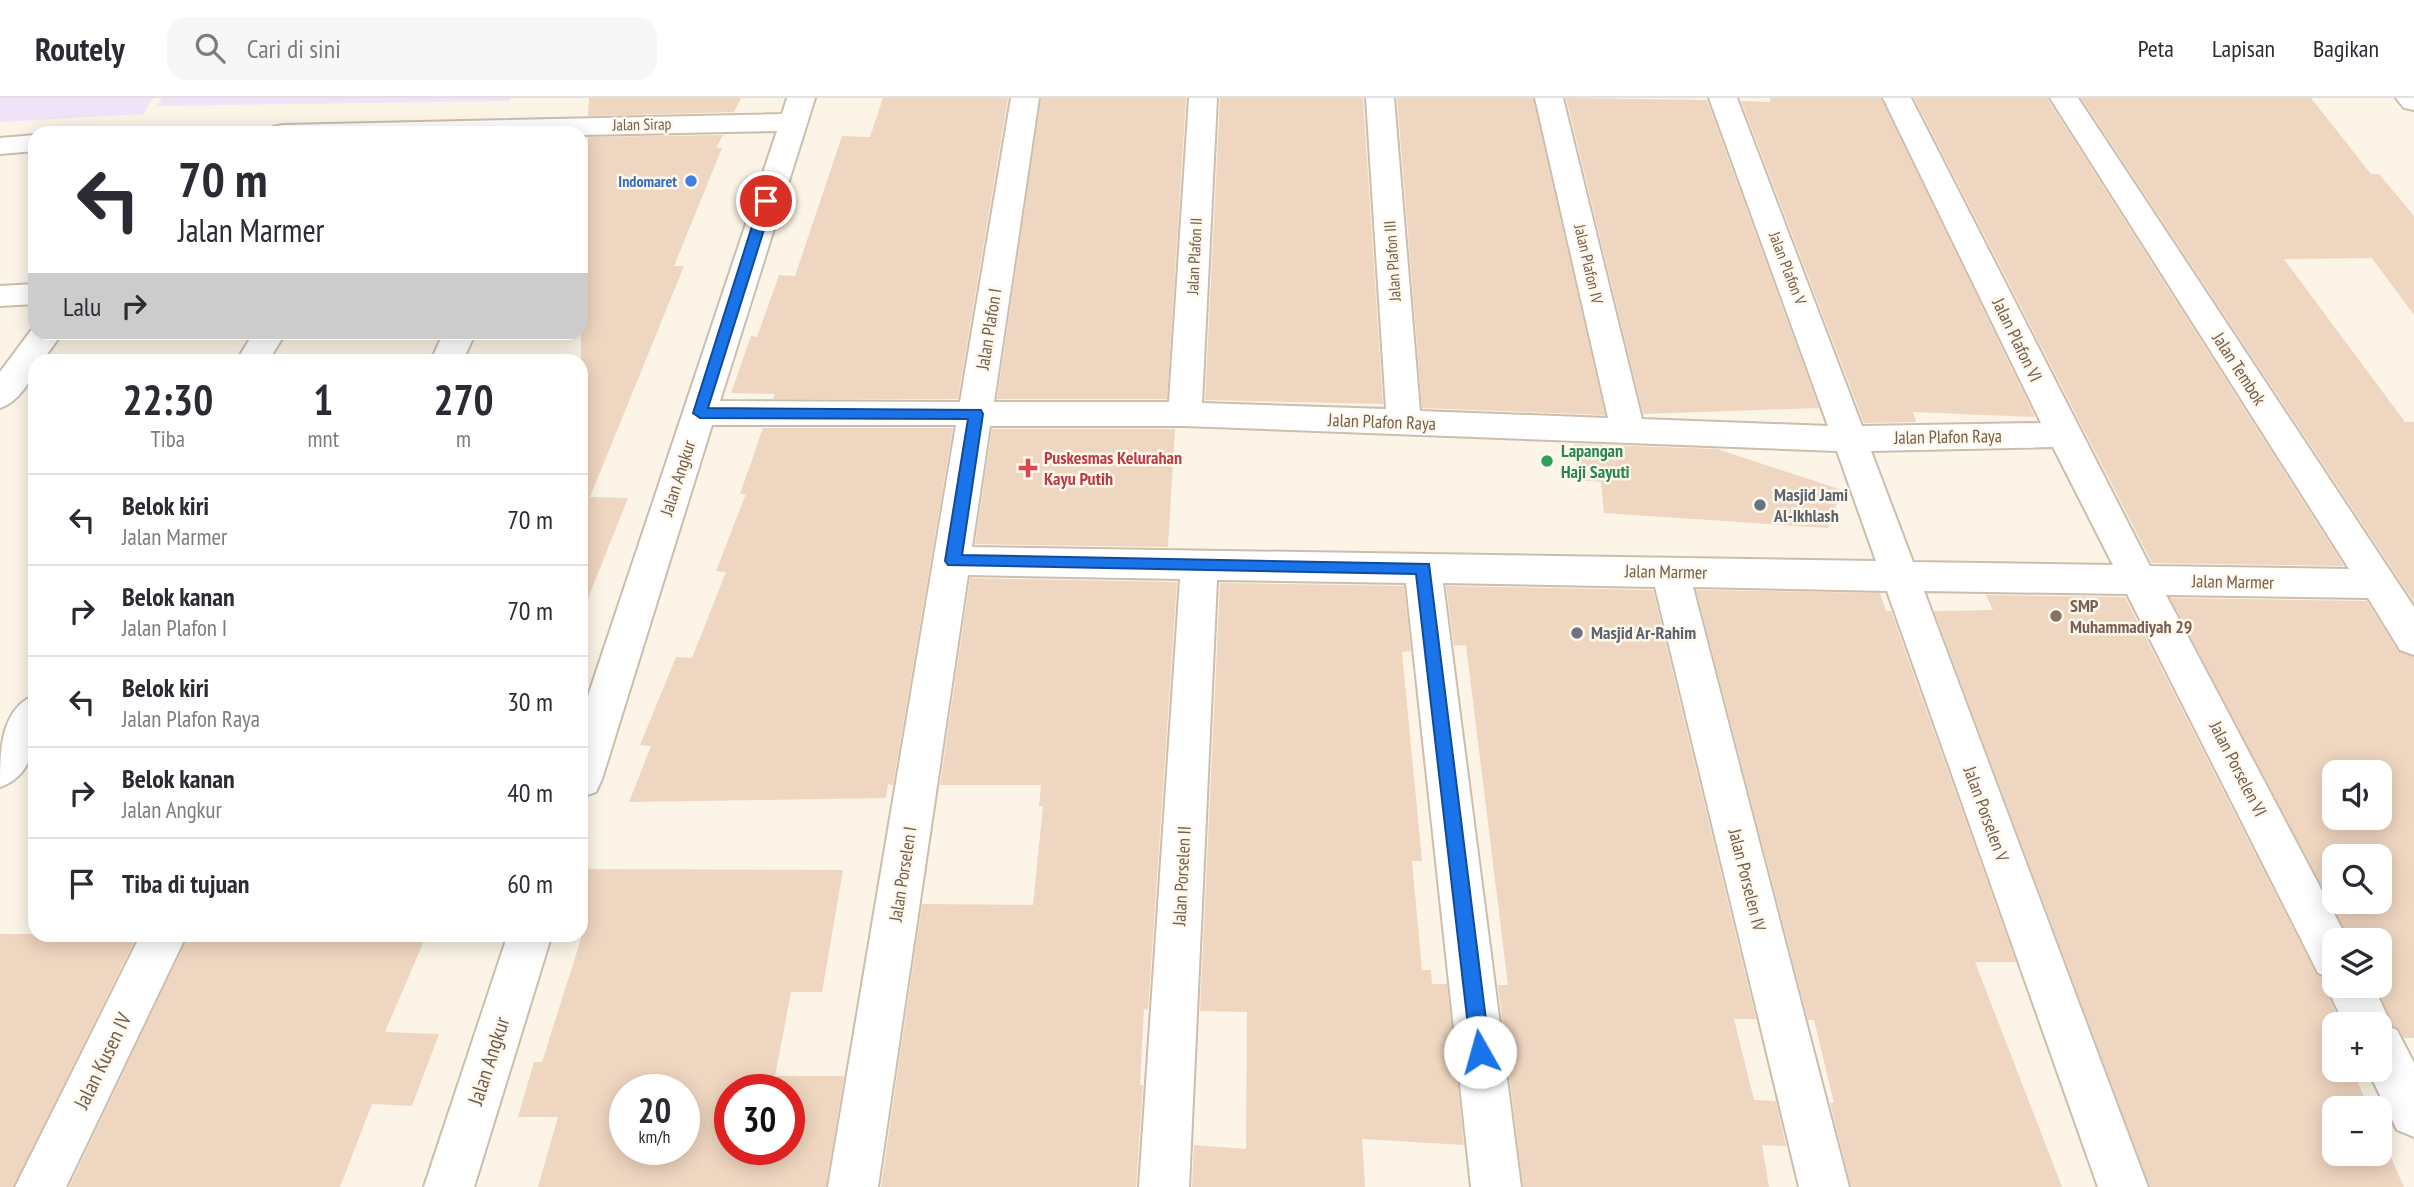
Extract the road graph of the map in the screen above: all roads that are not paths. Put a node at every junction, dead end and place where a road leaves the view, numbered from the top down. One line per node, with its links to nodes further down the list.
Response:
1 (547, 98): 12 (street)
2 (1026, 98): 21 (street, Jalan Plafon I)
3 (1203, 98): 22 (street, Jalan Plafon II)
4 (1380, 98): 23 (street, Jalan Plafon III)
5 (1549, 98): 24 (street, Jalan Plafon IV)
6 (1723, 98): 26 (street, Jalan Plafon V)
7 (1897, 98): 25 (street, Jalan Plafon VI)
8 (2064, 98): 33 (street, Jalan Tembok)
9 (2410, 98): 10 (street)
10 (2414, 102)
11 (796, 110): 13 (street, Jalan Sirap); 20 (street, Jalan Angkur)
12 (532, 126)
13 (588, 127)
14 (28, 144): 15 (street)
15 (0, 146)
16 (28, 294): 17 (street)
17 (0, 296)
18 (28, 358): 19 (street)
19 (0, 396)
20 (700, 413): 21 (street, Jalan Plafon Raya); 36 (street, Jalan Angkur)
21 (976, 414): 22 (street, Jalan Plafon Raya); 27 (street, Jalan Plafon I)
22 (1185, 414): 23 (street, Jalan Plafon Raya)
23 (1404, 423): 24 (street, Jalan Plafon Raya)
24 (1628, 430): 26 (street, Jalan Plafon Raya)
25 (2064, 435): 26 (street, Jalan Plafon Raya); 32 (street, Jalan Plafon VI)
26 (1852, 439): 31 (street, Jalan Porselen V)
27 (953, 561): 28 (street, Jalan Marmer); 45 (street, Jalan Porselen I)
28 (1199, 565): 29 (street, Jalan Marmer); 46 (street, Jalan Porselen II)
29 (1423, 568): 30 (street, Jalan Marmer); 47 (street)
30 (1670, 572): 31 (street, Jalan Marmer); 48 (street, Jalan Porselen IV)
31 (1898, 576): 32 (street, Jalan Marmer); 49 (street, Jalan Porselen V)
32 (2141, 580): 33 (street, Jalan Marmer); 38 (street, Jalan Porselen VI)
33 (2378, 584): 34 (street, Jalan Tembok)
34 (2414, 639)
35 (28, 723): 37 (street)
36 (588, 757)
37 (0, 769)
38 (2322, 934)
39 (160, 942): 43 (street, Jalan Kusen IV)
40 (527, 942): 44 (street, Jalan Angkur)
41 (2392, 1070): 42 (street)
42 (2414, 1113)
43 (40, 1187)
44 (449, 1187)
45 (853, 1187)
46 (1164, 1187)
47 (1496, 1187)
48 (1824, 1187)
49 (2123, 1187)

